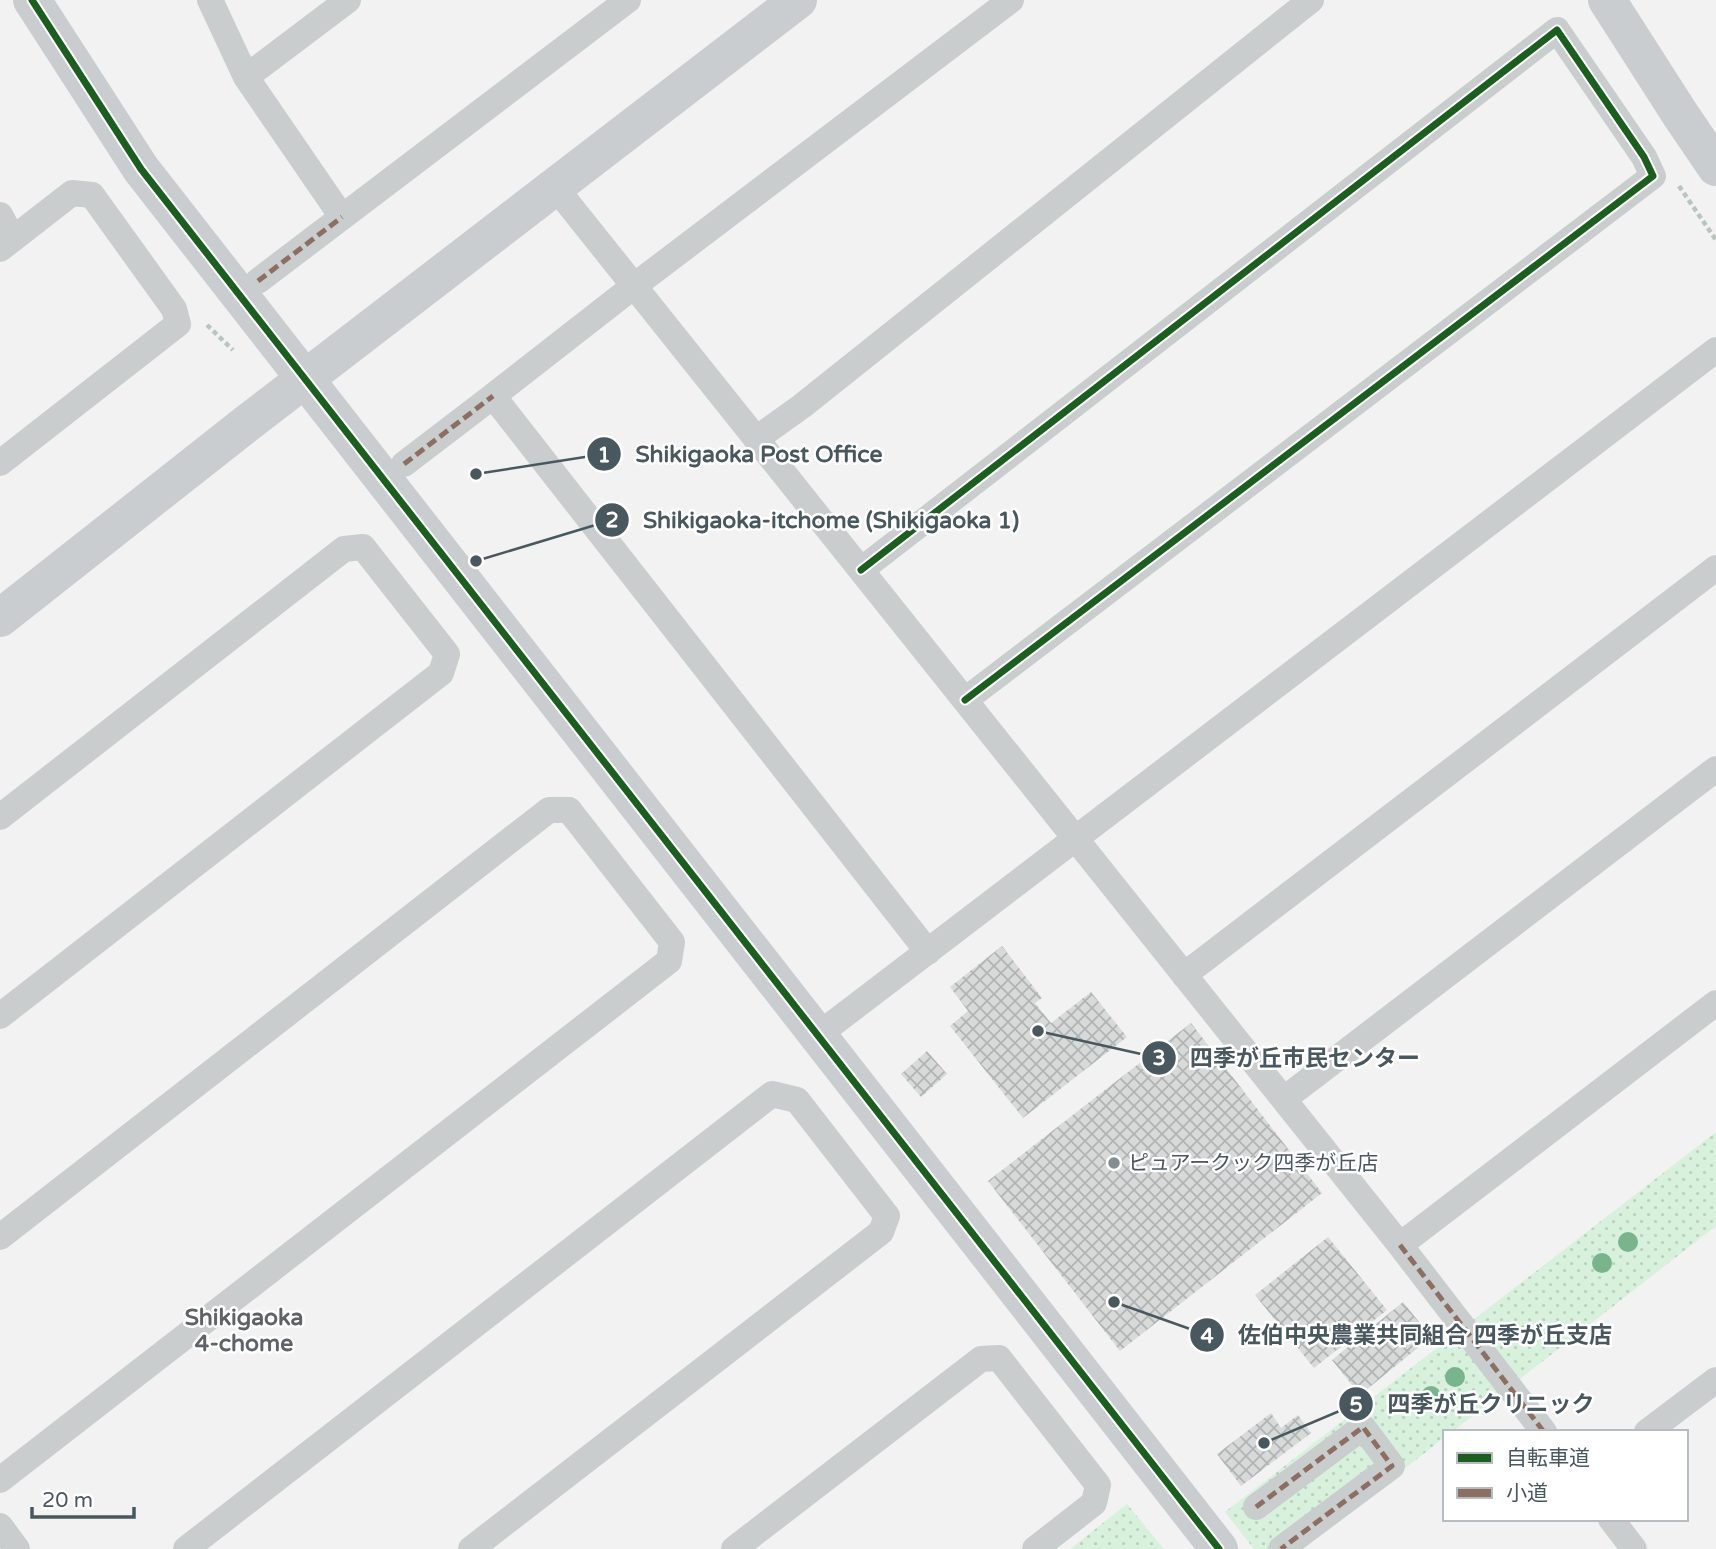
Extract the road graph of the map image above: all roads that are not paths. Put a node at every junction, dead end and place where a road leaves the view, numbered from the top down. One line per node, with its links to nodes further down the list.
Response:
1 (32, 0): 18 (street)
2 (210, 0): 9 (street)
3 (348, 0): 9 (street)
4 (628, 0): 13 (street)
5 (798, 0): 11 (street)
6 (1011, 0): 16 (street)
7 (1311, 0): 20 (street)
8 (1607, 0): 10 (street)
9 (246, 77): 13 (street)
10 (1716, 167)
11 (555, 187): 16 (street); 18 (street)
12 (0, 215): 14 (street)
13 (342, 217): 15 (street)
14 (6, 244): 21 (street)
15 (258, 281)
16 (634, 286): 19 (street); 20 (street)
17 (1716, 349): 29 (street)
18 (305, 379): 25 (street); 34 (street)
19 (493, 396): 22 (street); 30 (street)
20 (756, 439): 24 (street)
21 (0, 463)
22 (404, 464)
23 (1716, 568): 31 (street)
24 (861, 570): 26 (street); 26 (street)
25 (0, 618)
26 (965, 700): 29 (street)
27 (1716, 769): 35 (street)
28 (0, 817): 33 (street)
29 (1075, 838): 30 (street); 31 (street)
30 (928, 952): 34 (street)
31 (1184, 975): 35 (street)
32 (1716, 1003): 37 (street)
33 (0, 1016)
34 (818, 1035): 50 (street)
35 (1284, 1099): 37 (street)
36 (0, 1237): 41 (street)
37 (1400, 1245): 39 (street)
38 (1716, 1380): 40 (street)
39 (1542, 1430)
40 (1650, 1430)
41 (0, 1480)
42 (1256, 1507): 51 (street)
43 (1613, 1521): 52 (street)
44 (0, 1526): 45 (street)
45 (18, 1549)
46 (186, 1549): 47 (street)
47 (471, 1549)
48 (734, 1549): 49 (street)
49 (1035, 1549)
50 (1219, 1549)
51 (1281, 1549)
52 (1634, 1549)

